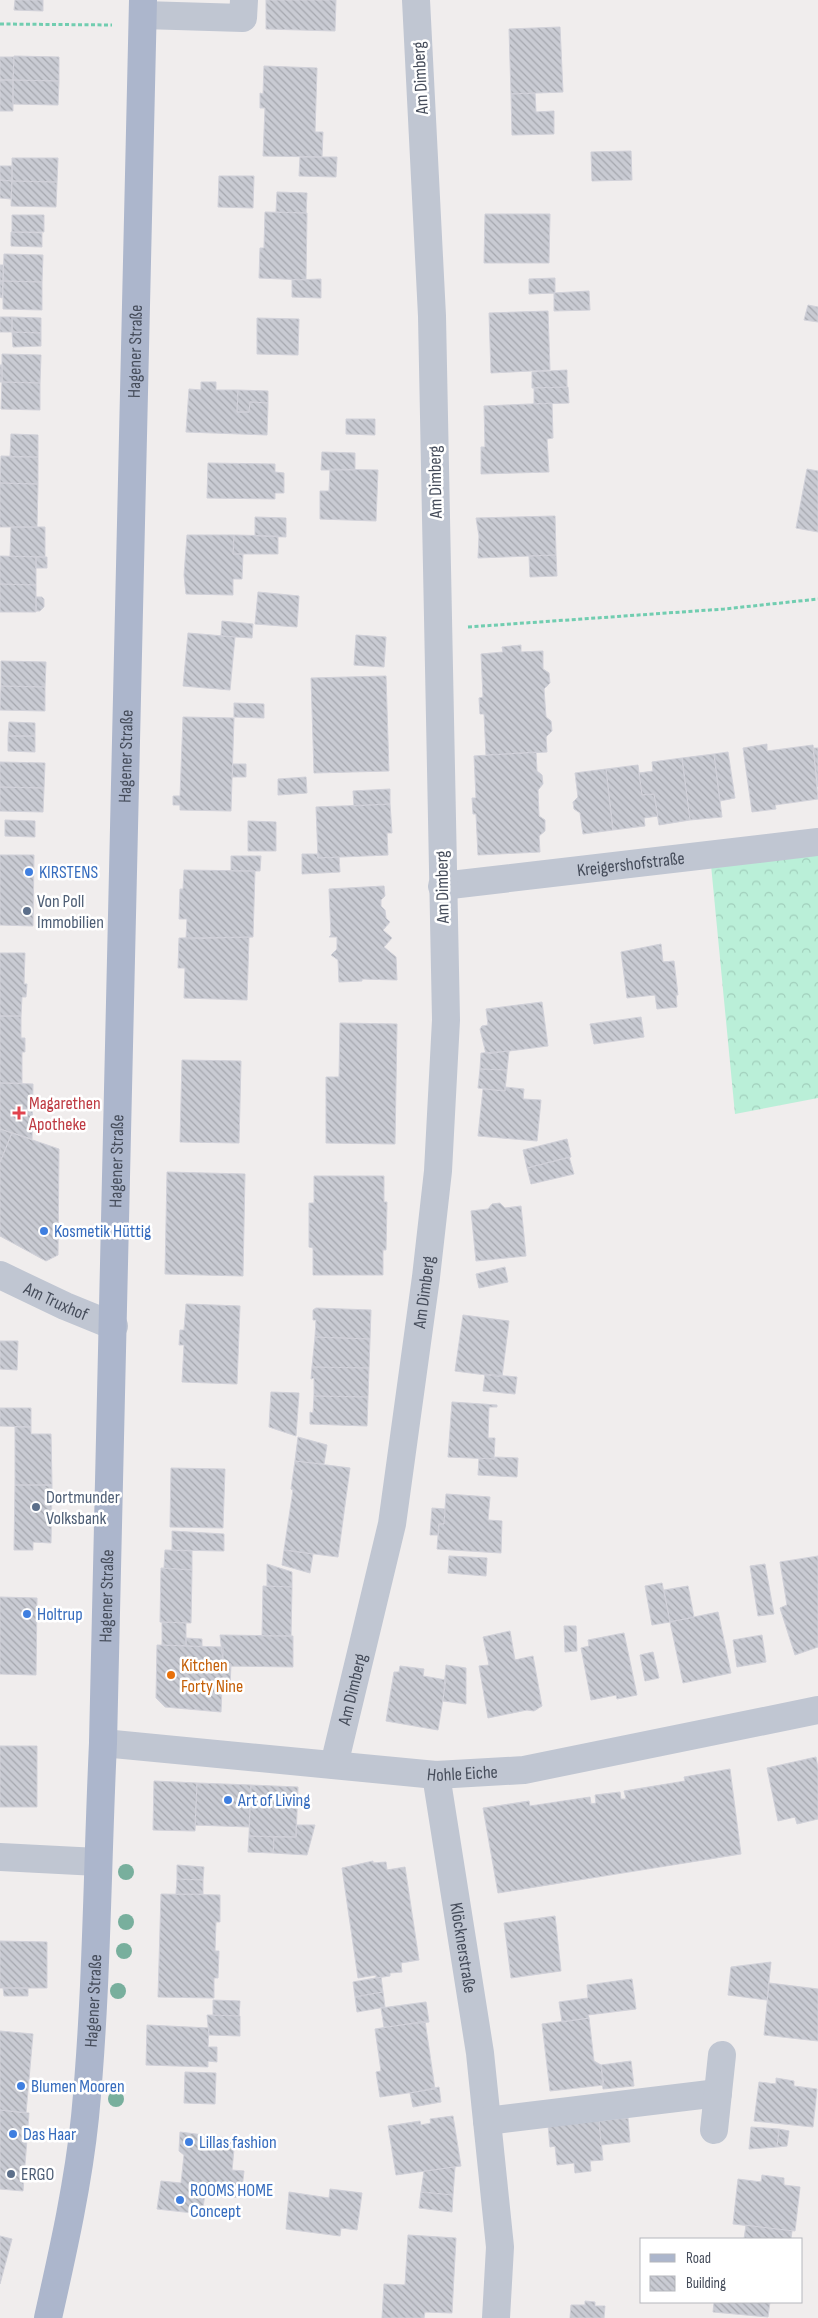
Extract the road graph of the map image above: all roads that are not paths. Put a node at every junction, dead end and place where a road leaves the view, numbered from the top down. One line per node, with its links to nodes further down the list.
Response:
1 (244, 0): 3 (street)
2 (416, 0): 5 (street, Am Dimberg)
3 (143, 14): 7 (main road, Hagener Straße)
4 (818, 842): 5 (street, Kreigershofstraße)
5 (442, 886): 10 (street, Am Dimberg)
6 (0, 1275): 7 (street, Am Truxhof)
7 (114, 1326): 9 (main road, Hagener Straße)
8 (818, 1710): 11 (street, Hohle Eiche)
9 (104, 1743): 10 (street, Hohle Eiche); 13 (main road, Hagener Straße)
10 (334, 1765): 11 (street, Hohle Eiche)
11 (436, 1775): 16 (street, Klöcknerstraße)
12 (0, 1857): 13 (street)
13 (98, 1862): 18 (main road, Hagener Straße)
14 (722, 2055): 15 (street)
15 (718, 2093): 16 (street); 17 (street)
16 (487, 2120): 19 (street, Klöcknerstraße)
17 (714, 2130)
18 (48, 2318)
19 (496, 2318)

